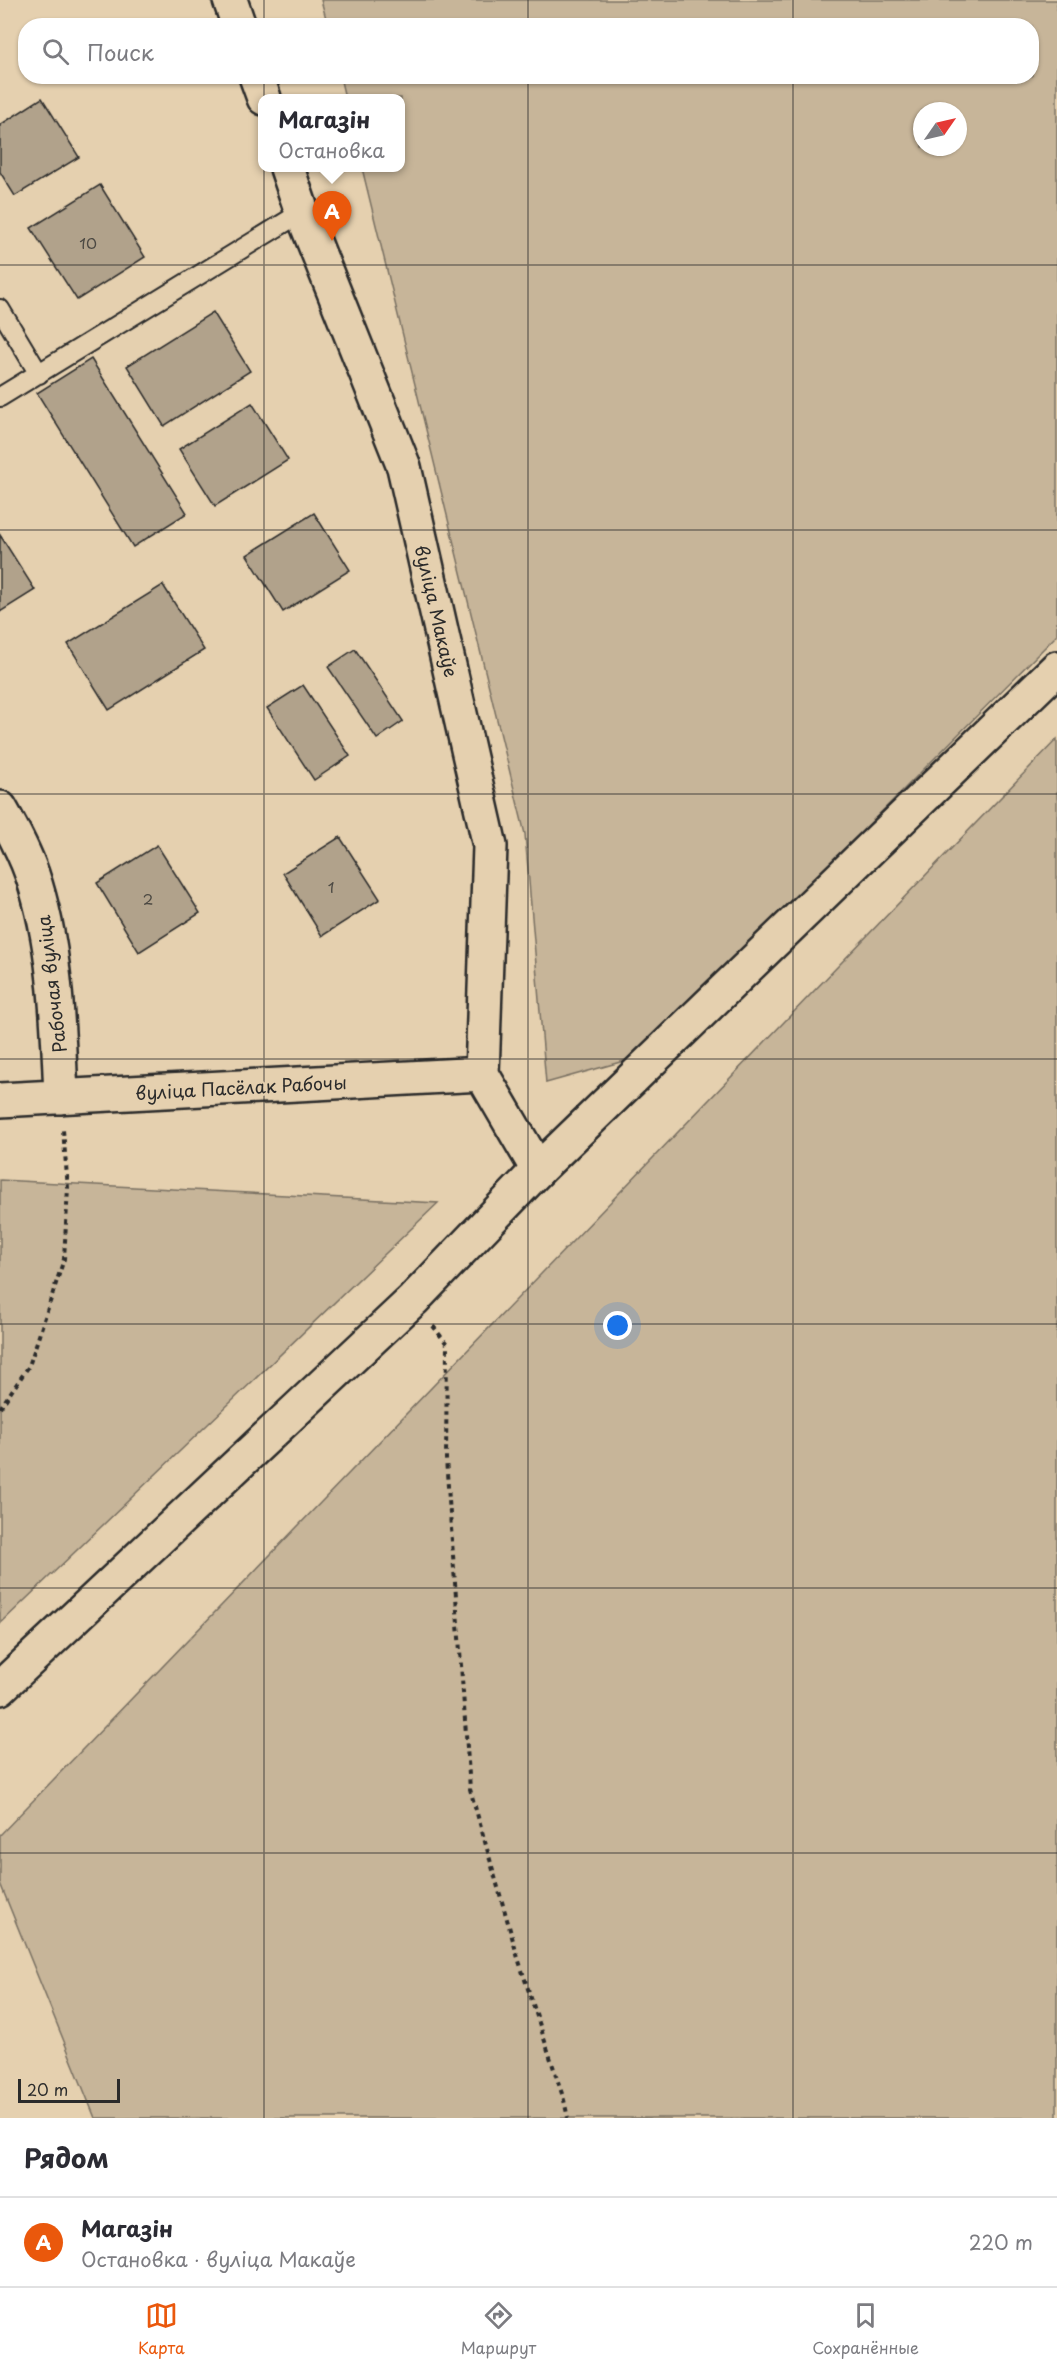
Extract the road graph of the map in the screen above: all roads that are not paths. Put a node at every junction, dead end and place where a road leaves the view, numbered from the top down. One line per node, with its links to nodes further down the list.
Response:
1 (230, 0): 2 (street)
2 (236, 18)
3 (288, 172): 4 (street, вуліца Макаўе)
4 (302, 212): 6 (lane); 10 (street, вуліца Макаўе)
5 (0, 309): 6 (lane)
6 (39, 374): 7 (lane)
7 (0, 397)
8 (1057, 668): 13 (street)
9 (0, 808): 11 (street, Рабочая вуліца)
10 (482, 1074): 11 (street, вуліца Пасёлак Рабочы); 13 (street)
11 (61, 1097): 12 (street, вуліца Пасёлак Рабочы)
12 (0, 1100)
13 (538, 1170): 14 (street)
14 (0, 1688)

